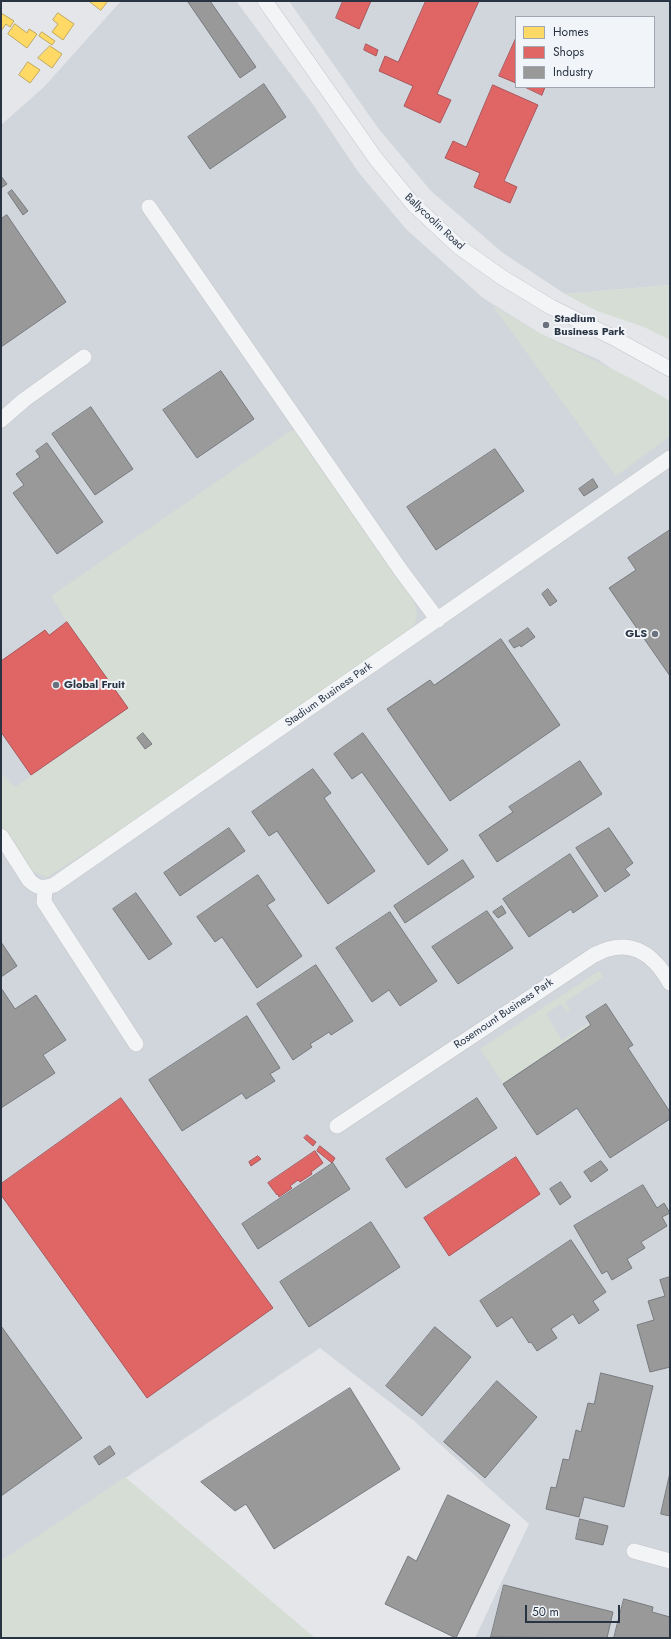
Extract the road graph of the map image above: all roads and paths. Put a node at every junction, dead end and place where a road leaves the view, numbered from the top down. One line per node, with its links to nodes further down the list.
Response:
1 (265, 1): 4 (street, Ballycoolin Road)
2 (149, 207): 7 (street)
3 (84, 357): 5 (street)
4 (670, 369)
5 (1, 420)
6 (670, 458): 7 (street, Stadium Business Park)
7 (438, 620): 9 (street, Stadium Business Park)
8 (1, 836): 9 (street)
9 (45, 889): 11 (street)
10 (670, 983): 12 (street, Rosemount Business Park)
11 (136, 1044)
12 (337, 1126)
13 (634, 1551): 14 (street)
14 (670, 1561)

